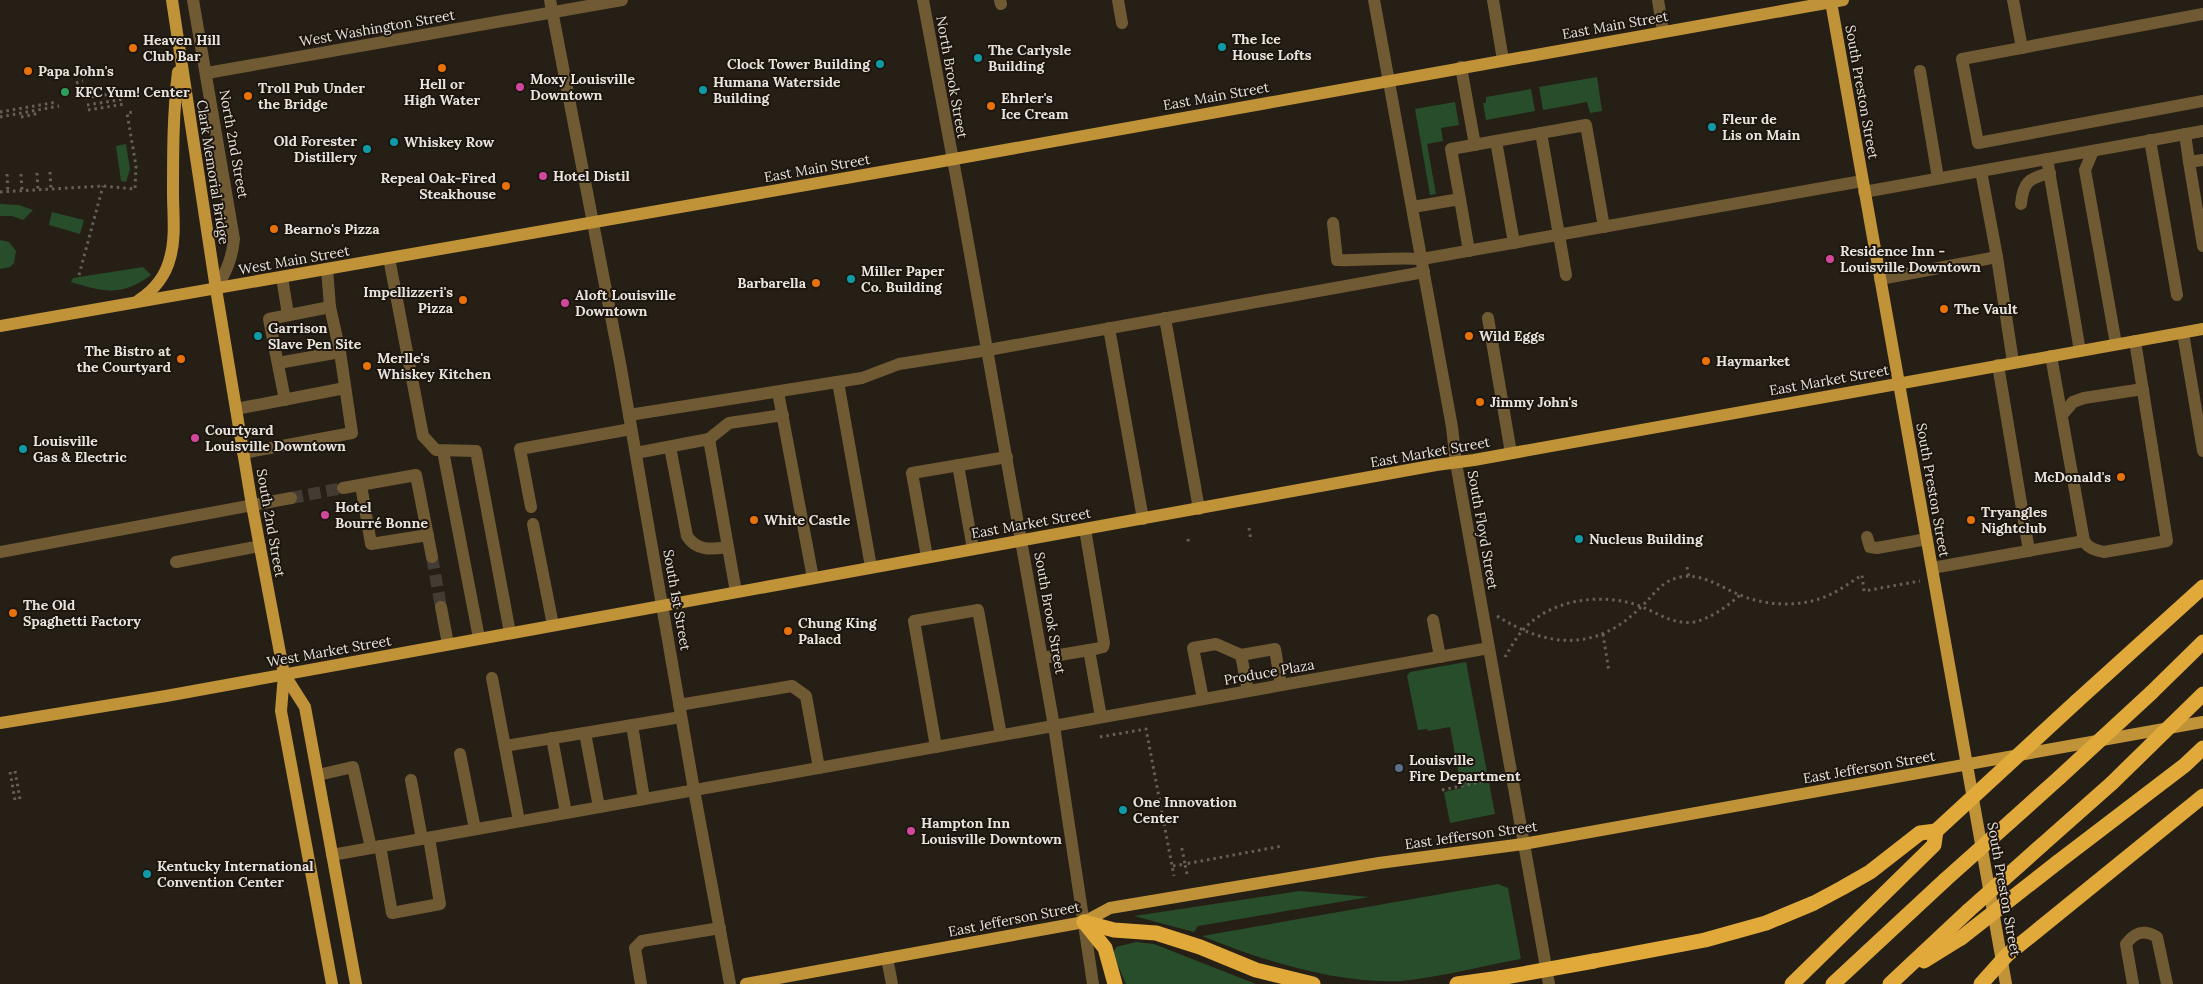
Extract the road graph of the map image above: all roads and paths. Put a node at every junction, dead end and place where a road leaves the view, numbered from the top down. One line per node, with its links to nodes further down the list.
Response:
1 (172, 0): 16 (main road, Clark Memorial Bridge)
2 (194, 0): 20 (street, North 2nd Street)
3 (622, 0): 11 (street, West Washington Street)
4 (923, 0): 45 (street, North Brook Street)
5 (1118, 0): 13 (street)
6 (1374, 0): 21 (street, South Floyd Street)
7 (1492, 0): 17 (street)
8 (1658, 0): 14 (street)
9 (2013, 0): 15 (street)
10 (1835, 1): 14 (main road, East Main Street); 57 (main road, South Preston Street)
11 (551, 6): 20 (street, West Washington Street); 66 (street, South 1st Street)
12 (2203, 14): 15 (street)
13 (1122, 23)
14 (1663, 31): 17 (main road, East Main Street)
15 (2022, 48): 29 (street)
16 (180, 57): 81 (main road, Clark Memorial Bridge); 83 (main road)
17 (1503, 60): 18 (main road, East Main Street)
18 (1462, 67): 21 (main road, East Main Street); 43 (street)
19 (1920, 71): 55 (street)
20 (207, 73): 81 (street, North 2nd Street)
21 (1389, 80): 45 (main road, East Main Street); 65 (street, South Floyd Street)
22 (83, 81): 23 (path)
23 (76, 83)
24 (84, 90): 25 (path)
25 (78, 91)
26 (124, 92): 27 (path)
27 (85, 98)
28 (126, 99): 31 (path)
29 (2203, 101)
30 (125, 104): 32 (path)
31 (87, 105)
32 (88, 110)
33 (0, 112): 36 (path)
34 (133, 112): 56 (path)
35 (40, 113): 37 (path)
36 (0, 117)
37 (21, 117)
38 (2203, 131): 40 (street)
39 (1541, 133): 41 (street); 68 (street); 69 (street)
40 (2185, 134): 42 (street); 48 (street)
41 (1496, 140): 43 (street); 70 (street)
42 (2150, 140): 44 (street); 82 (street)
43 (1475, 144): 63 (street)
44 (2093, 151): 46 (street); 93 (street)
45 (952, 159): 66 (main road, East Main Street); 94 (street, South Brook Street)
46 (2047, 159): 49 (street); 52 (street)
47 (2203, 160): 48 (street)
48 (2189, 162): 71 (street)
49 (1981, 171): 55 (street); 73 (street)
50 (50, 172): 59 (path)
51 (37, 173): 58 (path)
52 (2050, 173): 64 (street); 95 (street)
53 (7, 174): 62 (path)
54 (21, 174): 60 (path)
55 (1938, 178): 57 (street)
56 (103, 186): 59 (path); 77 (path)
57 (1863, 186): 68 (street); 80 (main road, South Preston Street)
58 (38, 190): 59 (path); 60 (path)
59 (51, 190)
60 (22, 191): 62 (path)
61 (0, 192): 62 (path)
62 (8, 192)
63 (1460, 199): 65 (street); 72 (street)
64 (2021, 204)
65 (1413, 207): 75 (street, South Floyd Street)
66 (594, 222): 74 (main road, West Main Street); 108 (street, South 1st Street)
67 (1333, 223): 75 (street)
68 (1604, 227): 69 (street)
69 (1559, 235): 70 (street); 78 (street)
70 (1514, 243): 72 (street)
71 (2203, 246)
72 (1470, 251): 75 (street)
73 (1997, 257): 80 (street); 98 (street)
74 (389, 258): 76 (main road, West Main Street); 114 (street)
75 (1423, 265): 86 (street); 120 (street, South Floyd Street)
76 (327, 269): 79 (main road, West Main Street); 84 (street)
77 (79, 275)
78 (1566, 275)
79 (282, 277): 81 (main road, West Main Street); 85 (street)
80 (1880, 279): 102 (main road, South Preston Street)
81 (216, 289): 83 (main road, West Main Street); 107 (main road, South 2nd Street)
82 (2177, 295)
83 (135, 302): 88 (main road, West Main Street)
84 (330, 308): 85 (street); 96 (street)
85 (288, 315): 99 (street)
86 (1165, 318): 89 (street); 127 (street)
87 (1488, 318): 118 (street)
88 (0, 326)
89 (1108, 328): 94 (street); 128 (street)
90 (2203, 329): 91 (main road, East Market Street)
91 (2183, 333): 92 (main road, East Market Street); 115 (street)
92 (2135, 341): 93 (main road, East Market Street); 104 (street)
93 (2116, 344): 95 (main road, East Market Street)
94 (988, 350): 101 (street); 119 (street, South Brook Street)
95 (2080, 351): 97 (main road, East Market Street)
96 (340, 352): 99 (street); 103 (street)
97 (2051, 356): 98 (main road, East Market Street); 110 (street)
98 (2012, 362): 100 (main road, East Market Street)
99 (278, 364): 106 (street)
100 (1998, 365): 102 (main road, East Market Street); 143 (street)
101 (838, 382): 105 (street); 148 (street)
102 (1898, 383): 118 (main road, East Market Street); 135 (main road, South Preston Street)
103 (345, 388): 106 (street); 116 (street)
104 (2143, 389): 110 (street); 138 (street)
105 (778, 392): 108 (street); 109 (street)
106 (285, 400): 107 (street)
107 (236, 409): 116 (main road, South 2nd Street)
108 (629, 415): 111 (street, South 1st Street)
109 (782, 415): 112 (street); 152 (street)
110 (2062, 415): 138 (street)
111 (631, 428): 117 (street, South 1st Street); 126 (street)
112 (708, 439): 113 (street); 141 (street)
113 (670, 447): 117 (street); 141 (street)
114 (443, 451): 163 (street); 165 (street)
115 (2203, 451)
116 (244, 453): 125 (main road, South 2nd Street)
117 (636, 453): 156 (street, South 1st Street)
118 (1511, 453): 120 (main road, East Market Street)
119 (1007, 457): 121 (street); 136 (street, South Brook Street)
120 (1456, 463): 127 (main road, East Market Street); 157 (street, South Floyd Street)
121 (958, 465): 142 (street); 146 (street)
122 (361, 485): 123 (street); 132 (street); 132 (street)
123 (343, 488)
124 (291, 498): 125 (street)
125 (252, 505): 140 (main road, South 2nd Street); 144 (street)
126 (531, 507)
127 (1199, 509): 128 (main road, East Market Street)
128 (1143, 519): 131 (main road, East Market Street)
129 (533, 524): 161 (street)
130 (1249, 528): 137 (path)
131 (1085, 529): 136 (main road, East Market Street); 169 (street)
132 (428, 535): 145 (street)
133 (1867, 537): 135 (street)
134 (1188, 539): 139 (path)
135 (1927, 539): 150 (main road, South Preston Street)
136 (1022, 540): 142 (main road, East Market Street); 172 (street, South Brook Street)
137 (1251, 541)
138 (2084, 541): 143 (street)
139 (1190, 545)
140 (260, 546): 147 (street); 174 (main road, South 2nd Street)
141 (728, 547): 154 (street)
142 (973, 549): 146 (main road, East Market Street)
143 (2029, 551): 150 (street)
144 (0, 552)
145 (432, 556)
146 (927, 557): 148 (main road, East Market Street)
147 (176, 562)
148 (871, 567): 152 (main road, East Market Street)
149 (1687, 567): 151 (path)
150 (1933, 573): 155 (path); 195 (main road, South Preston Street)
151 (1688, 577): 155 (path); 159 (path)
152 (813, 578): 154 (main road, East Market Street)
153 (2203, 587): 212 (highway, bridge)
154 (736, 592): 156 (main road, East Market Street)
155 (1740, 595): 159 (path)
156 (662, 604): 161 (main road, West Market Street); 181 (street, South 1st Street)
157 (1481, 606): 162 (path); 168 (street, South Floyd Street)
158 (441, 607): 167 (street)
159 (1642, 607): 162 (path); 164 (path)
160 (1433, 620): 171 (street)
161 (553, 625): 163 (main road, West Market Street)
162 (1522, 631): 164 (path); 175 (path)
163 (510, 633): 165 (main road, West Market Street)
164 (1603, 634): 173 (path)
165 (479, 638): 167 (main road, West Market Street)
166 (2203, 642): 239 (highway, bridge)
167 (448, 644): 174 (main road, West Market Street)
168 (1489, 648): 171 (street, Produce Plaza); 175 (street, South Floyd Street)
169 (1089, 650): 172 (street); 182 (street)
170 (1241, 655): 177 (street); 178 (street); 180 (street)
171 (1440, 657): 177 (street, Produce Plaza)
172 (1042, 658): 186 (street, South Brook Street)
173 (1609, 672)
174 (284, 674): 184 (main road, West Market Street); 199 (main road, South 2nd Street); 227 (main road, South 2nd Street)
175 (1493, 674): 215 (street, South Floyd Street)
176 (492, 678): 191 (street)
177 (1281, 685): 178 (street, Produce Plaza)
178 (1248, 691): 180 (street, Produce Plaza)
179 (2203, 694): 226 (highway, bridge)
180 (1203, 699): 182 (street, Produce Plaza)
181 (680, 711): 185 (street); 196 (street); 202 (street, South 1st Street)
182 (1101, 717): 186 (street, Produce Plaza)
183 (2203, 722): 195 (main road, East Jefferson Street)
184 (0, 723)
185 (632, 725): 187 (street); 206 (street)
186 (1054, 726): 188 (street, Produce Plaza); 223 (street, South Brook Street)
187 (586, 732): 190 (street); 208 (street)
188 (1001, 735): 192 (street, Produce Plaza); 192 (street)
189 (1100, 737): 220 (path)
190 (552, 738): 191 (street); 209 (street)
191 (505, 746): 210 (street)
192 (936, 747): 196 (street, Produce Plaza)
193 (2203, 748): 226 (highway, bridge)
194 (460, 754): 211 (street)
195 (1967, 764): 215 (main road, East Jefferson Street); 241 (main road, South Preston Street)
196 (819, 768): 202 (street, Produce Plaza)
197 (15, 771): 205 (path)
198 (10, 772): 207 (path)
199 (318, 775): 217 (street); 218 (main road, South 2nd Street)
200 (1494, 779): 203 (path)
201 (411, 780): 213 (street)
202 (694, 790): 206 (street, Produce Plaza); 224 (street, South 1st Street)
203 (1442, 790)
204 (2203, 796): 240 (highway, bridge)
205 (20, 799)
206 (644, 799): 208 (street, Produce Plaza)
207 (15, 800)
208 (599, 807): 209 (street, Produce Plaza)
209 (566, 813): 210 (street, Produce Plaza)
210 (519, 821): 211 (street, Produce Plaza)
211 (474, 829): 213 (street, Produce Plaza)
212 (1936, 831): 236 (highway, bridge); 238 (highway)
213 (425, 838): 217 (street, Produce Plaza); 217 (street)
214 (1181, 844): 219 (path)
215 (1523, 844): 223 (main road, East Jefferson Street); 237 (street, South Floyd Street)
216 (1282, 846): 219 (path)
217 (376, 847): 218 (street, Produce Plaza)
218 (332, 855): 228 (main road, South 2nd Street)
219 (1185, 864): 220 (path); 221 (path)
220 (1172, 866): 222 (path)
221 (1187, 874)
222 (1174, 876)
223 (1084, 922): 225 (main road, East Jefferson Street); 233 (street, South Brook Street); 234 (highway); 235 (highway)
224 (720, 928): 229 (street); 230 (street, South 1st Street)
225 (887, 958): 231 (main road, East Jefferson Street); 232 (street)
226 (1892, 982)
227 (332, 984)
228 (356, 984)
229 (641, 984)
230 (730, 984)
231 (746, 984)
232 (892, 984)
233 (1093, 984)
234 (1115, 984)
235 (1312, 984)
236 (1457, 984)
237 (1548, 984)
238 (1792, 984)
239 (1833, 984)
240 (1981, 984)
241 (2006, 984)
242 (2133, 984): 243 (street)
243 (2167, 984)

